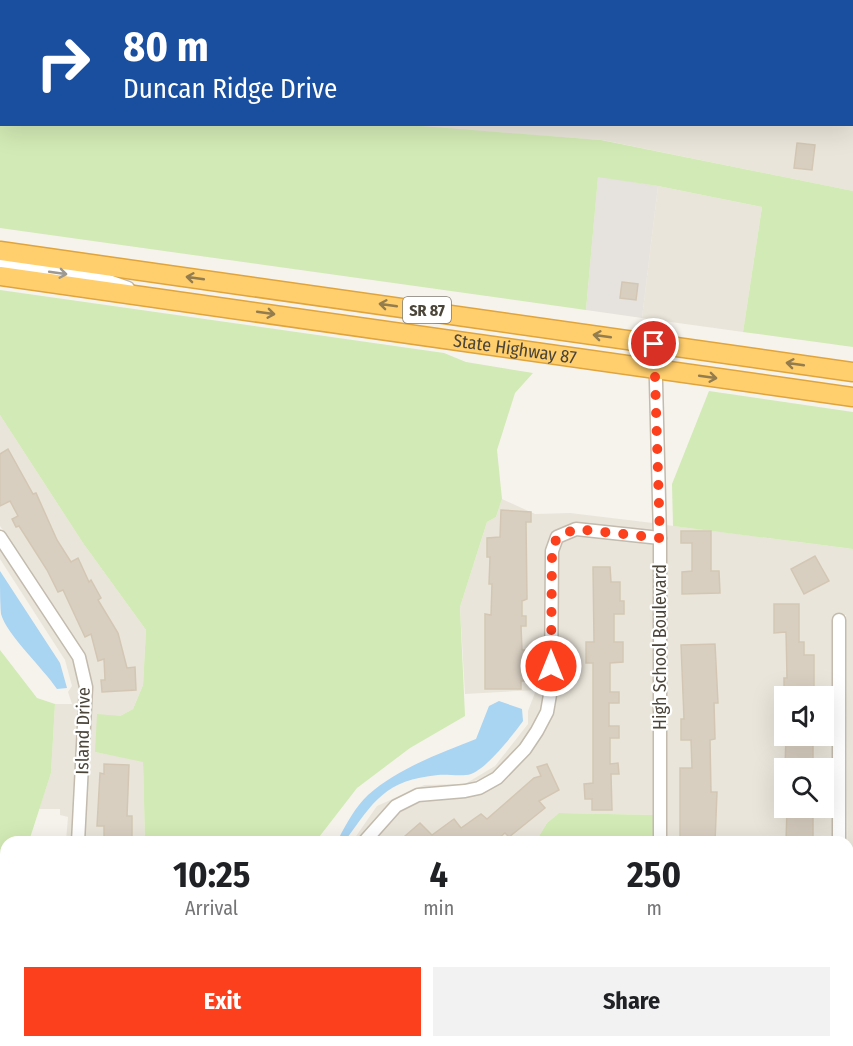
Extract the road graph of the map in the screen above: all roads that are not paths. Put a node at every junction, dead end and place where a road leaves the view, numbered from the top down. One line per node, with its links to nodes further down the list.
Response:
1 (0, 251): 5 (highway, SR 87, one-way to 1)
2 (0, 264): 4 (street, one-way to 4)
3 (0, 276): 4 (highway, State Highway 87 / SR 87)
4 (154, 298): 6 (highway, State Highway 87 / SR 87, one-way to 6)
5 (654, 344): 6 (street, High School Boulevard); 7 (highway, SR 87, one-way to 5)
6 (654, 369): 8 (highway, State Highway 87 / SR 87, one-way to 8); 10 (street, High School Boulevard)
7 (853, 372)
8 (853, 397)
9 (0, 537): 12 (street, Island Drive)
10 (660, 538): 13 (street); 14 (street, High School Boulevard)
11 (839, 620): 15 (street)
12 (78, 836)
13 (369, 836)
14 (660, 836)
15 (839, 836)

